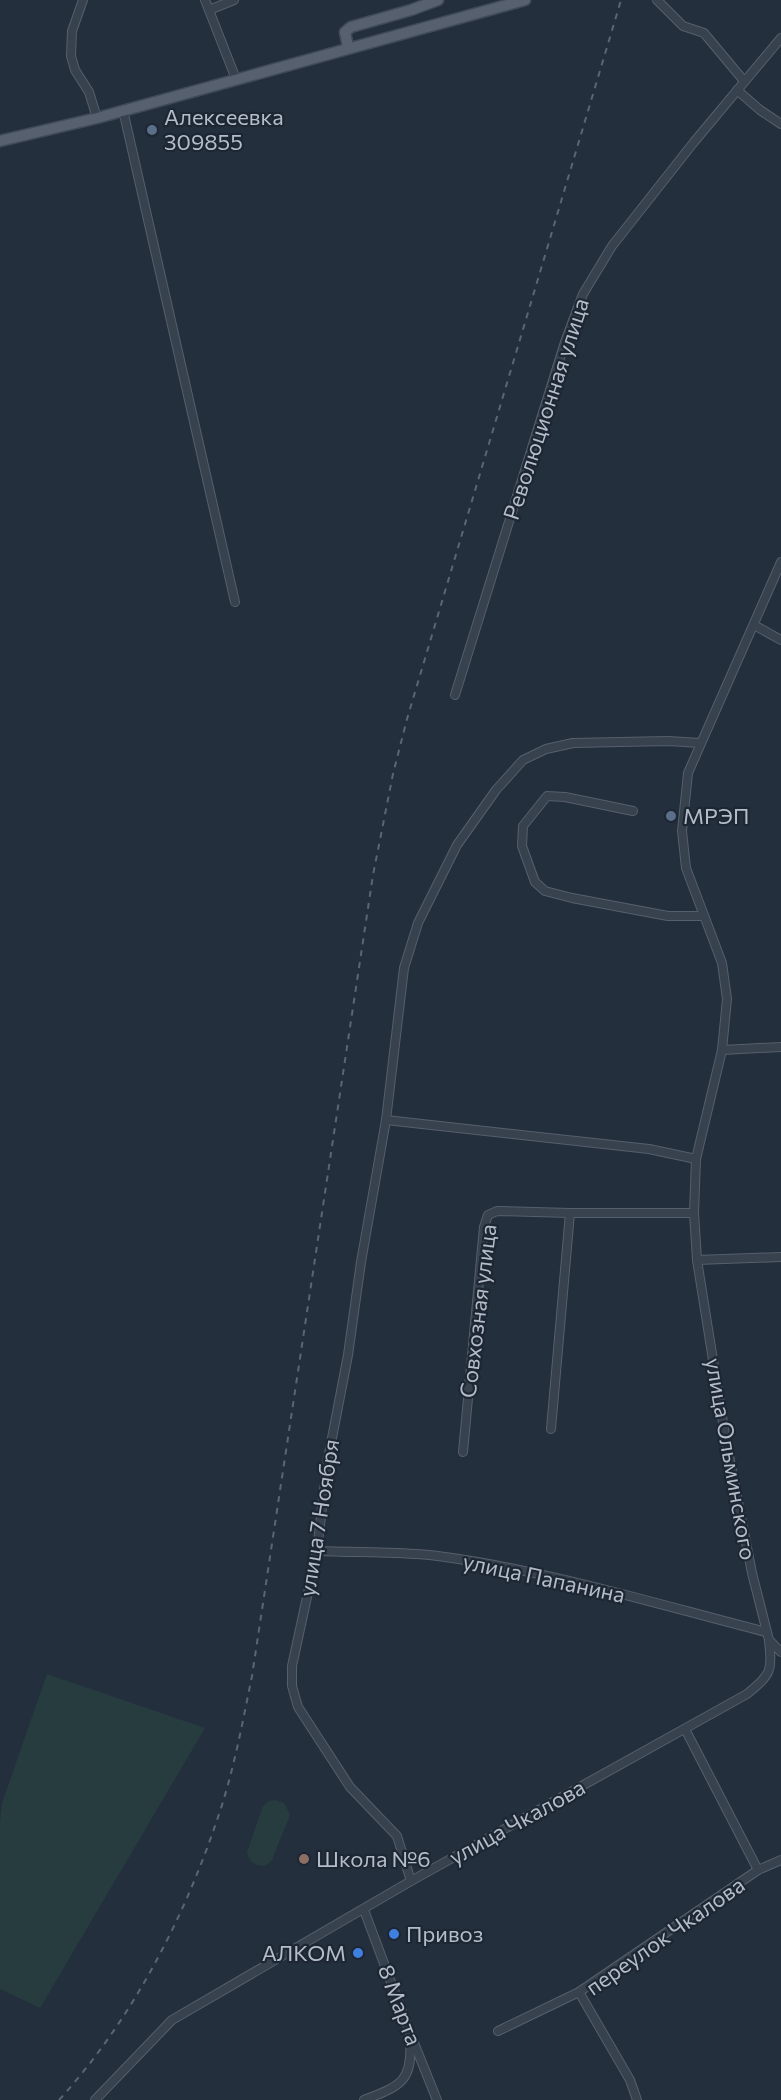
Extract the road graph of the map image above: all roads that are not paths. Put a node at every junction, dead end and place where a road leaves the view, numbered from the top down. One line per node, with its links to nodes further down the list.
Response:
1 (83, 0): 14 (street)
2 (205, 0): 7 (street)
3 (234, 0): 7 (street)
4 (438, 0): 9 (main road)
5 (525, 0): 9 (main road)
6 (657, 0): 11 (street)
7 (209, 10): 10 (street)
8 (781, 38): 11 (street, Революционная улица)
9 (348, 47): 10 (main road)
10 (236, 79): 13 (main road)
11 (744, 81): 12 (street, Революционная улица)
12 (736, 90): 15 (street); 21 (street, Революционная улица)
13 (123, 110): 14 (main road); 18 (street)
14 (97, 118): 16 (main road)
15 (781, 124)
16 (0, 141)
17 (781, 562): 19 (street, улица Ольминского)
18 (235, 603)
19 (753, 625): 20 (street); 22 (street, улица Ольминского)
20 (781, 640)
21 (455, 695)
22 (700, 743): 24 (street, улица Ольминского); 27 (street, улица 7 Ноября)
23 (633, 812): 24 (street)
24 (704, 916): 26 (street, улица Ольминского)
25 (781, 1047): 26 (street)
26 (722, 1050): 28 (street, улица Ольминского)
27 (386, 1120): 28 (street); 35 (street, улица 7 Ноября)
28 (696, 1159): 30 (street, улица Ольминского)
29 (570, 1213): 30 (street, Совхозная улица); 33 (street); 34 (street, Совхозная улица)
30 (694, 1213): 32 (street, улица Ольминского)
31 (781, 1257): 32 (street)
32 (697, 1260): 36 (street, улица Ольминского)
33 (551, 1429)
34 (463, 1452)
35 (317, 1551): 36 (street, улица Папанина); 41 (street, улица 7 Ноября)
36 (767, 1636): 37 (street); 38 (street, улица Чкалова)
37 (781, 1652)
38 (685, 1729): 40 (street, переулок Чкалова); 41 (street, улица Чкалова)
39 (781, 1860): 40 (street, переулок Чкалова)
40 (758, 1870): 43 (street, переулок Чкалова)
41 (411, 1881): 42 (street, улица Чкалова)
42 (364, 1910): 45 (street, 8 Марта); 46 (street, улица Чкалова)
43 (579, 1992): 44 (street); 49 (street, переулок Чкалова)
44 (498, 2031)
45 (410, 2033): 47 (street); 48 (street, 8 Марта)
46 (98, 2099)
47 (364, 2100)
48 (437, 2100)
49 (637, 2100)

